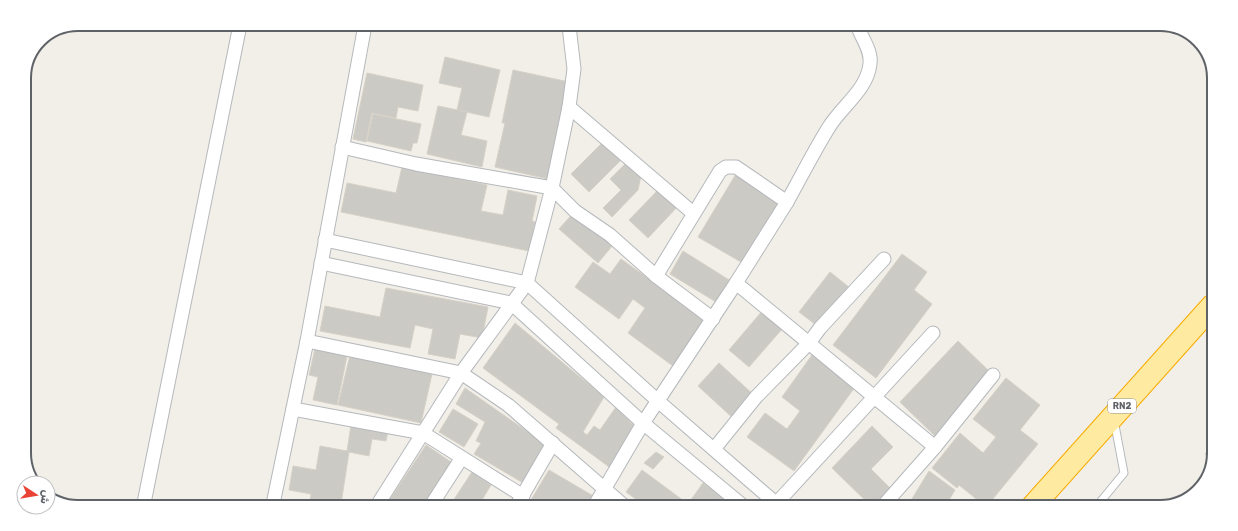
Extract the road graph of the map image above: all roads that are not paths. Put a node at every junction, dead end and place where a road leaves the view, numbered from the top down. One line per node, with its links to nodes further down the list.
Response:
1 (239, 31): 35 (street)
2 (364, 31): 6 (street)
3 (570, 31): 5 (street)
4 (860, 31): 8 (street)
5 (569, 107): 7 (street); 9 (street)
6 (342, 147): 7 (street); 10 (street)
7 (552, 188): 13 (street); 15 (street)
8 (787, 202): 9 (street); 14 (street)
9 (693, 213): 13 (street)
10 (325, 240): 12 (street); 15 (street)
11 (884, 259): 21 (street)
12 (321, 263): 16 (street); 20 (street)
13 (656, 276): 18 (street)
14 (736, 283): 18 (street); 21 (street)
15 (527, 284): 16 (street); 25 (street)
16 (511, 303): 22 (street); 28 (street)
17 (1207, 312): 27 (highway, RN2)
18 (713, 319): 25 (street)
19 (933, 333): 24 (street)
20 (307, 341): 22 (street); 26 (street)
21 (809, 343): 24 (street); 32 (street)
22 (461, 373): 29 (street); 30 (street)
23 (993, 375): 31 (street)
24 (874, 397): 31 (street); 44 (street)
25 (658, 401): 28 (street); 32 (street)
26 (293, 409): 29 (street); 36 (street)
27 (1113, 416): 46 (highway, RN2); 47 (lane)
28 (643, 422): 34 (street); 42 (street)
29 (423, 433): 33 (street); 37 (street)
30 (554, 443): 34 (street); 39 (street)
31 (935, 447): 45 (street)
32 (714, 449): 43 (street)
33 (461, 458): 38 (street); 39 (street)
34 (606, 489): 40 (street); 41 (street)
35 (145, 500)
36 (274, 500)
37 (381, 500)
38 (435, 500)
39 (520, 500)
40 (598, 500)
41 (618, 500)
42 (735, 500)
43 (770, 500)
44 (781, 500)
45 (888, 500)
46 (1037, 500)
47 (1102, 500)

